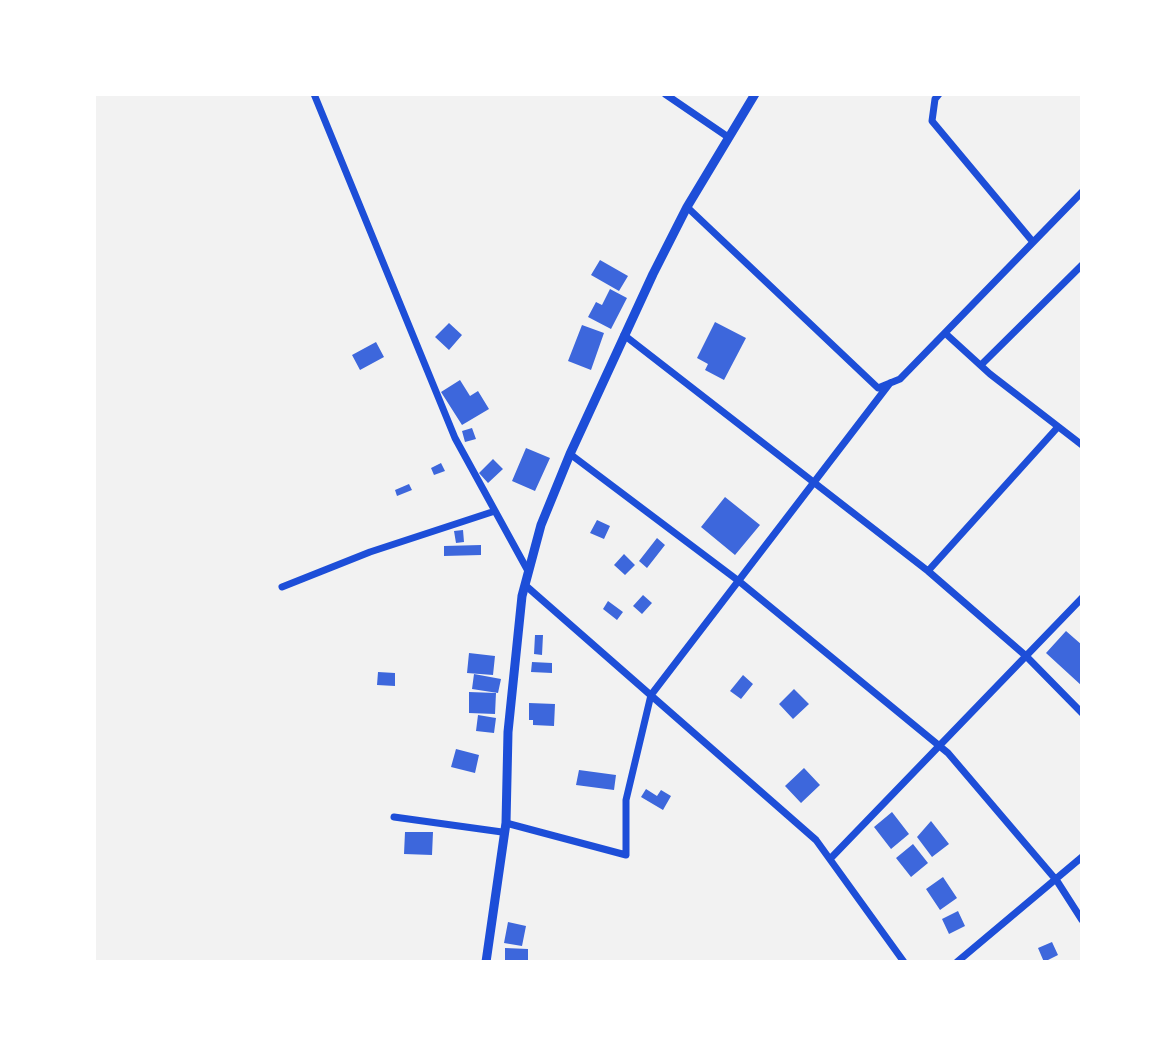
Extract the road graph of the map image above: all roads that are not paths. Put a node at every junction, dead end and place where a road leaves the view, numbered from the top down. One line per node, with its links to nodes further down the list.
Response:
1 (314, 94): 18 (street)
2 (665, 94): 5 (street)
3 (755, 94): 5 (street)
4 (939, 94): 8 (street)
5 (728, 137): 7 (street)
6 (1082, 192): 8 (street)
7 (687, 207): 11 (street); 13 (street)
8 (1033, 242): 10 (street)
9 (1082, 265): 12 (street)
10 (945, 333): 12 (street); 13 (street)
11 (624, 335): 16 (street); 17 (street)
12 (982, 364): 14 (street)
13 (890, 383): 17 (street)
14 (1057, 428): 15 (street); 20 (street)
15 (1082, 445)
16 (570, 454): 19 (street); 21 (street)
17 (815, 482): 20 (street); 21 (street)
18 (495, 511): 19 (street); 23 (street)
19 (528, 571): 22 (street)
20 (928, 571): 25 (street)
21 (740, 582): 26 (street); 28 (street)
22 (525, 585): 26 (street); 30 (street)
23 (282, 587)
24 (1082, 598): 25 (street)
25 (1026, 656): 27 (street); 28 (street)
26 (651, 695): 30 (street); 32 (street)
27 (1082, 713)
28 (939, 745): 32 (street); 33 (street)
29 (394, 817): 30 (street)
30 (504, 828): 35 (street)
31 (1082, 857): 33 (street)
32 (830, 859): 36 (street)
33 (1057, 881): 34 (street); 37 (street)
34 (1082, 920)
35 (486, 962)
36 (904, 962)
37 (957, 962)

